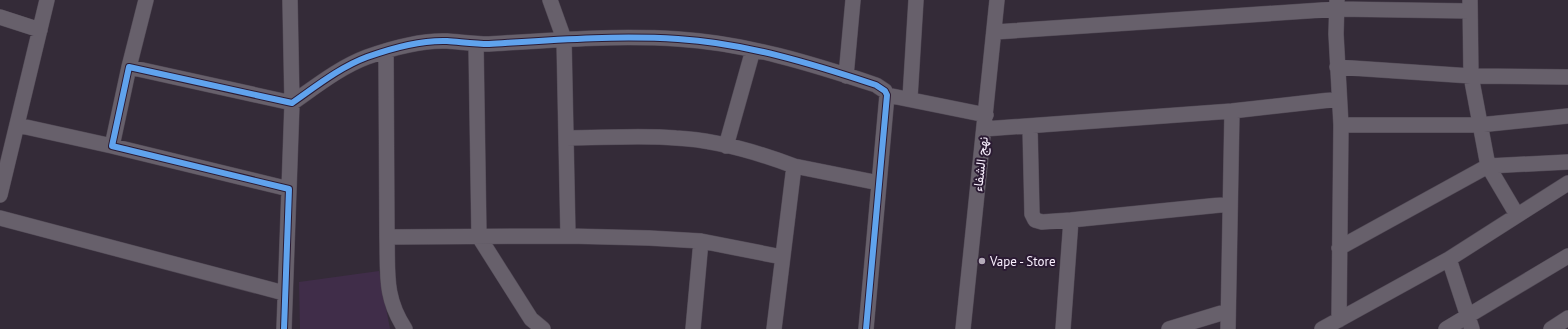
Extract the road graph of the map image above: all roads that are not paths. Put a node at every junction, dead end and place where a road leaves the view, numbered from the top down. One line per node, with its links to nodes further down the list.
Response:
1 (47, 0): 11 (street)
2 (146, 0): 17 (street)
3 (290, 0): 25 (street)
4 (550, 0): 13 (street)
5 (853, 0): 19 (street)
6 (916, 0): 23 (street)
7 (997, 0): 12 (street, نهج الشفاء)
8 (1337, 5): 9 (street); 12 (street); 18 (street)
9 (1469, 5): 20 (street)
10 (0, 17): 11 (street)
11 (40, 30): 29 (street)
12 (995, 32): 28 (street, نهج الشفاء)
13 (564, 39): 14 (street); 15 (street); 33 (street)
14 (476, 44): 16 (street); 49 (street)
15 (753, 50): 19 (street); 35 (street)
16 (386, 52): 25 (street); 48 (street)
17 (129, 67): 25 (street); 34 (street)
18 (1337, 67): 20 (street); 24 (street)
19 (846, 76): 22 (street)
20 (1471, 76): 21 (street); 31 (street)
21 (1568, 77)
22 (887, 94): 23 (street); 39 (street)
23 (910, 98): 28 (street)
24 (1339, 99): 26 (street); 30 (street)
25 (292, 103): 41 (street)
26 (1232, 111): 32 (street); 43 (street)
27 (1568, 116): 31 (street)
28 (985, 122): 32 (street); 65 (street, نهج الشفاء)
29 (17, 125): 34 (street); 42 (street)
30 (1341, 125): 31 (street); 51 (street)
31 (1479, 125): 38 (street)
32 (1030, 126): 46 (street)
33 (566, 138): 35 (street); 47 (street)
34 (112, 146): 41 (street)
35 (726, 146): 37 (street)
36 (1568, 162): 38 (street)
37 (794, 166): 39 (street); 53 (street)
38 (1488, 166): 44 (street); 51 (street)
39 (879, 183): 64 (street)
40 (1568, 184): 44 (street)
41 (289, 189): 55 (street)
42 (0, 196)
43 (1230, 204): 46 (street); 56 (street)
44 (1517, 215): 54 (street)
45 (0, 218): 55 (street)
46 (1071, 220): 66 (street)
47 (568, 236): 49 (street); 50 (street)
48 (387, 237): 49 (street); 60 (street)
49 (479, 238): 61 (street)
50 (701, 241): 53 (street); 62 (street)
51 (1339, 248): 57 (street)
52 (1568, 256): 58 (street)
53 (782, 257): 63 (street)
54 (1450, 259): 57 (street); 58 (street)
55 (284, 292): 59 (street)
56 (1228, 311): 67 (street); 68 (street)
57 (1340, 320): 69 (street)
58 (1470, 322): 70 (street)
59 (284, 329)
60 (405, 329)
61 (543, 329)
62 (693, 329)
63 (774, 329)
64 (866, 329)
65 (963, 329)
66 (1063, 329)
67 (1170, 329)
68 (1228, 329)
69 (1322, 329)
70 (1446, 329)

